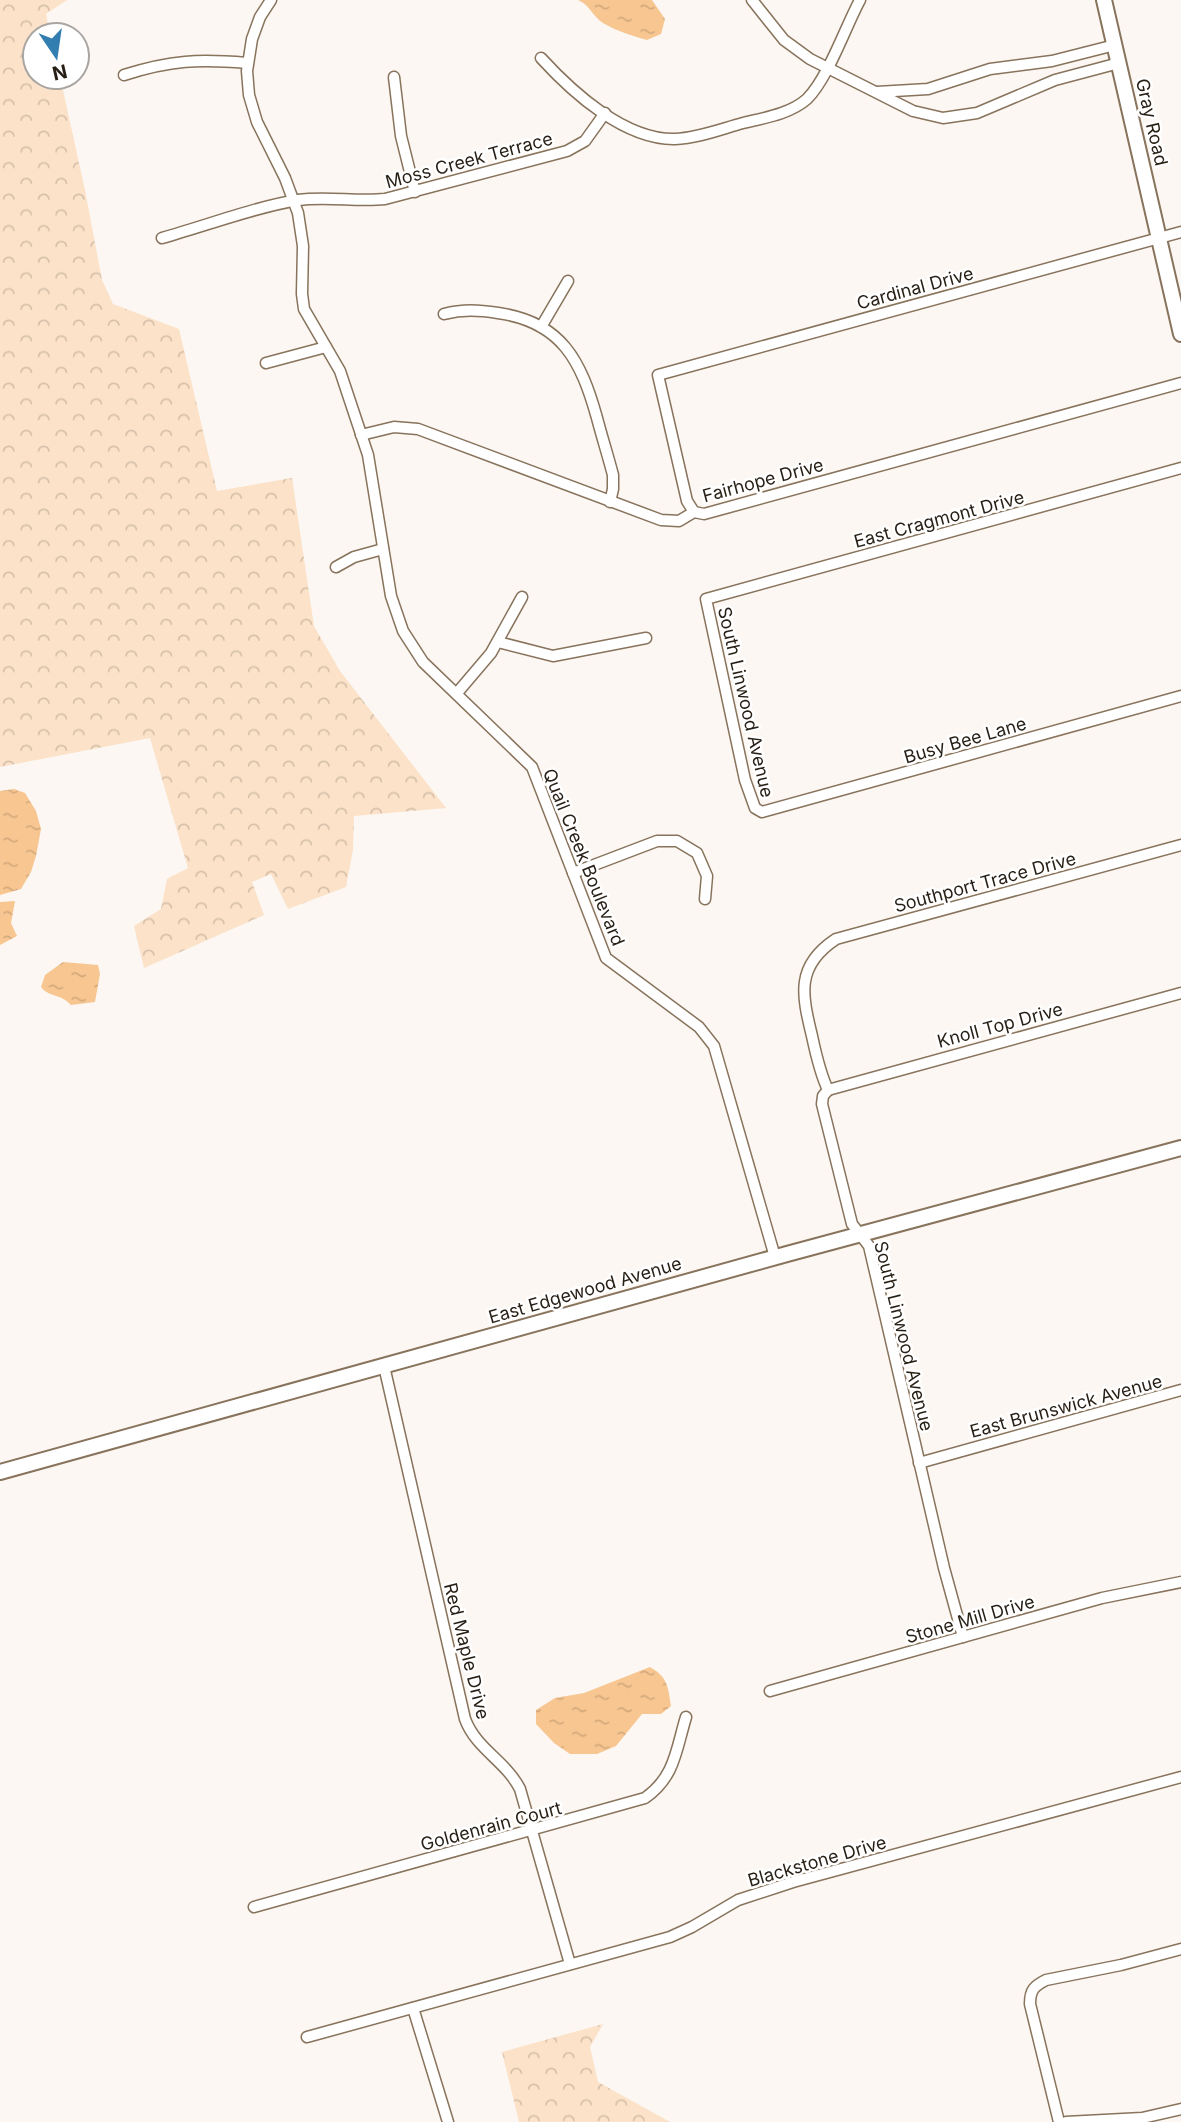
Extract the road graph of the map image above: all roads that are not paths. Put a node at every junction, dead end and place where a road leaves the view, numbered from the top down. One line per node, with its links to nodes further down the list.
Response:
1 (271, 0): 7 (street, Quail Creek Boulevard)
2 (752, 0): 9 (street)
3 (859, 0): 9 (street)
4 (1104, 0): 5 (main road, Gray Road)
5 (1115, 45): 8 (main road, Gray Road); 12 (street)
6 (541, 58): 13 (street)
7 (247, 63): 10 (street); 15 (street, Quail Creek Boulevard)
8 (1119, 63): 12 (street); 18 (main road, Gray Road)
9 (827, 67): 12 (street); 13 (street)
10 (124, 75)
11 (394, 77): 14 (street)
12 (877, 92)
13 (606, 113): 14 (street, Moss Creek Terrace)
14 (415, 192): 15 (street, Moss Creek Terrace)
15 (294, 201): 17 (street, Moss Creek Terrace); 23 (street, Quail Creek Boulevard)
16 (1181, 232): 18 (street, Cardinal Drive)
17 (162, 238)
18 (1159, 238): 22 (main road, Gray Road); 29 (street, Cardinal Drive)
19 (568, 281): 21 (street)
20 (444, 314): 21 (street)
21 (541, 327): 28 (street)
22 (1181, 334)
23 (326, 347): 24 (street); 26 (street, Quail Creek Boulevard)
24 (266, 363)
25 (1181, 383): 29 (street, Fairhope Drive)
26 (361, 435): 28 (street, Fairhope Drive); 30 (street, Quail Creek Boulevard)
27 (1181, 468): 33 (street, East Cragmont Drive)
28 (610, 502): 29 (street, Fairhope Drive)
29 (694, 512)
30 (383, 549): 31 (street); 36 (street, Quail Creek Boulevard)
31 (336, 568)
32 (522, 597): 35 (street)
33 (706, 599): 38 (street, South Linwood Avenue)
34 (646, 638): 35 (street)
35 (498, 642): 36 (street)
36 (457, 693): 40 (street, Quail Creek Boulevard)
37 (1181, 696): 38 (street, Busy Bee Lane)
38 (758, 811)
39 (1181, 845): 42 (street, Southport Trace Drive)
40 (573, 873): 41 (street); 47 (street, Quail Creek Boulevard)
41 (705, 899)
42 (809, 967): 44 (street, South Linwood Avenue)
43 (1181, 993): 44 (street, Knoll Top Drive)
44 (828, 1090): 46 (street, South Linwood Avenue)
45 (1181, 1148): 46 (main road, East Edgewood Avenue)
46 (860, 1234): 47 (main road, East Edgewood Avenue); 50 (street, South Linwood Avenue)
47 (775, 1257): 48 (main road, East Edgewood Avenue)
48 (384, 1366): 51 (main road, East Edgewood Avenue); 57 (street, Red Maple Drive)
49 (1181, 1390): 50 (street, East Brunswick Avenue)
50 (919, 1463): 53 (street, South Linwood Avenue)
51 (0, 1472)
52 (1181, 1582): 53 (street, Stone Mill Drive)
53 (963, 1637): 54 (street, Stone Mill Drive)
54 (769, 1691)
55 (687, 1717): 57 (street, Goldenrain Court)
56 (1181, 1777): 60 (street, Blackstone Drive)
57 (533, 1830): 58 (street, Goldenrain Court); 60 (street, Red Maple Drive)
58 (254, 1907)
59 (1181, 1949): 65 (street)
60 (570, 1964): 61 (street, Blackstone Drive)
61 (413, 2008): 62 (street, Blackstone Drive); 64 (street)
62 (307, 2037)
63 (1181, 2109): 66 (street)
64 (448, 2122)
65 (1059, 2122)
66 (1066, 2122)

